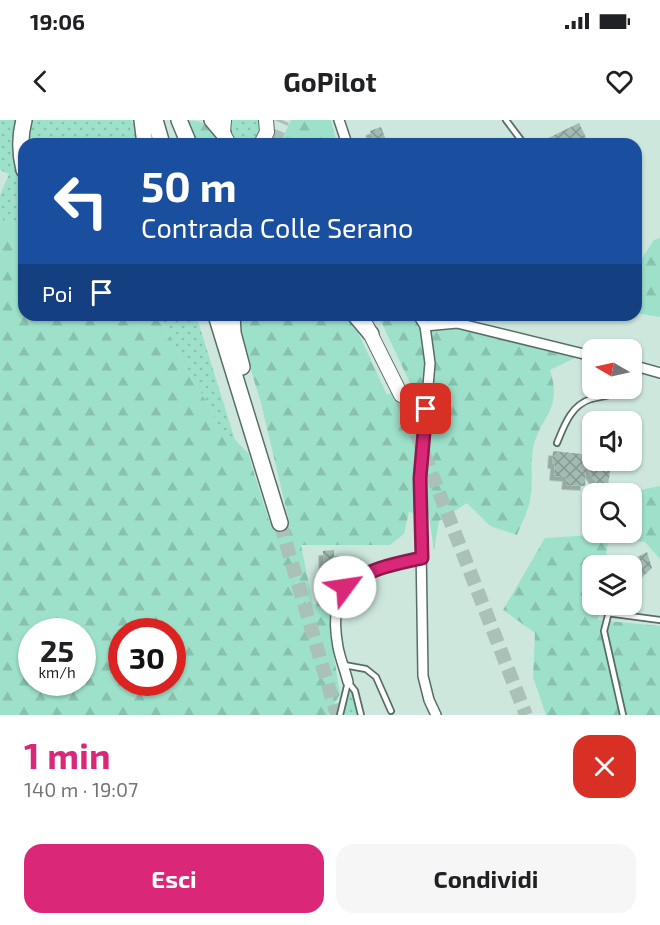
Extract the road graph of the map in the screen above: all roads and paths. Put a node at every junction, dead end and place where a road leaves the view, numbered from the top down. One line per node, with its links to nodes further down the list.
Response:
1 (24, 120): 8 (main road)
2 (155, 120): 9 (main road)
3 (179, 120): 10 (main road)
4 (212, 120): 7 (main road)
5 (339, 120): 11 (street)
6 (506, 120): 12 (lane)
7 (225, 132)
8 (22, 138)
9 (160, 138)
10 (186, 138)
11 (345, 138)
12 (520, 138)
13 (208, 321): 24 (main road)
14 (218, 321): 24 (main road)
15 (233, 321): 27 (main road)
16 (360, 321): 20 (main road)
17 (366, 321): 20 (main road)
18 (422, 321): 19 (street)
19 (425, 326): 21 (street); 30 (street)
20 (371, 334): 25 (main road)
21 (582, 354)
22 (642, 369): 23 (street)
23 (660, 373)
24 (235, 376): 27 (main road)
25 (401, 395)
26 (592, 399): 28 (lane)
27 (255, 441): 29 (main road)
28 (557, 443)
29 (280, 523)
30 (422, 558): 34 (street); 39 (street)
31 (607, 615): 40 (lane)
32 (622, 615): 33 (lane)
33 (660, 620)
34 (344, 665): 35 (street); 36 (lane)
35 (348, 682): 37 (lane); 38 (lane)
36 (391, 711)
37 (340, 715)
38 (361, 715)
39 (436, 715)
40 (623, 715)

